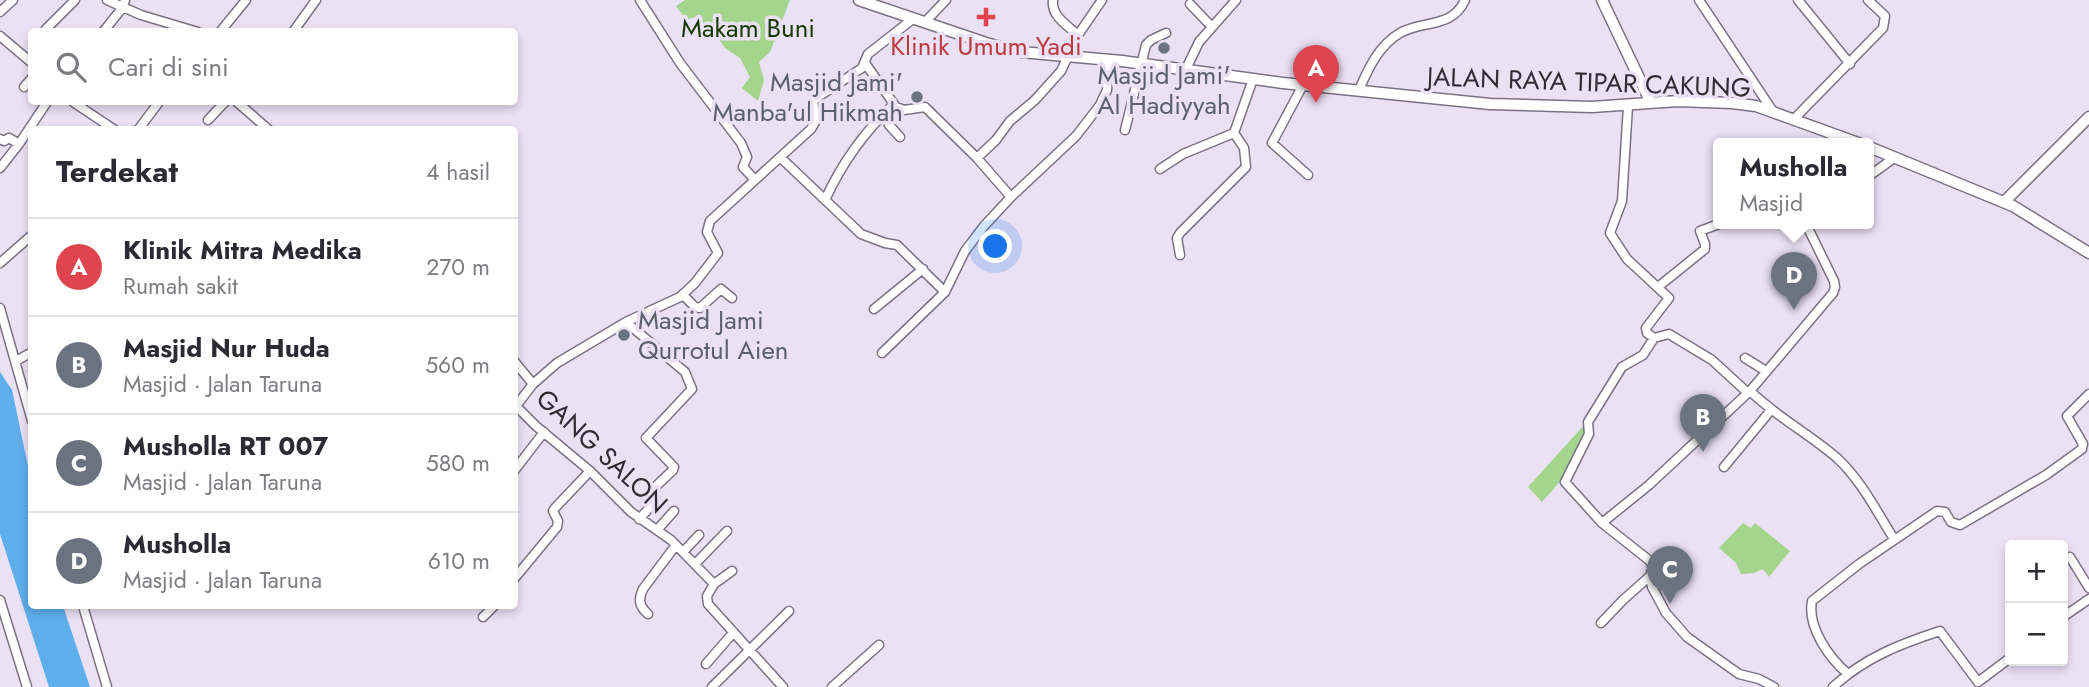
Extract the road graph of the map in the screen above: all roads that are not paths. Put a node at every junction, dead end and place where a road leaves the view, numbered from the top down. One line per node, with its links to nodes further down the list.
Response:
1 (13, 0): 19 (street)
2 (75, 0): 23 (street)
3 (107, 0): 17 (street)
4 (246, 0): 26 (street)
5 (316, 0): 27 (street)
6 (640, 0): 75 (street)
7 (859, 0): 20 (street, JALAN RAYA TIPAR CAKUNG)
8 (946, 0): 21 (street)
9 (1053, 0): 29 (street)
10 (1102, 0): 29 (street)
11 (1236, 0): 22 (street)
12 (1602, 0): 43 (street)
13 (1699, 0): 51 (street)
14 (1798, 0): 36 (street)
15 (1868, 0): 36 (street)
16 (1464, 1): 42 (street)
17 (124, 4): 24 (street); 25 (street)
18 (1190, 4): 22 (street)
19 (0, 12)
20 (914, 18): 21 (street, JALAN RAYA TIPAR CAKUNG); 34 (street, GANG SALON)
21 (926, 21): 31 (street, JALAN RAYA TIPAR CAKUNG)
22 (1212, 27): 37 (street)
23 (47, 28)
24 (106, 28)
25 (187, 28)
26 (223, 28)
27 (296, 28)
28 (1166, 33): 35 (street)
29 (1079, 35): 31 (street)
30 (0, 37): 32 (street)
31 (1068, 57): 33 (street, JALAN RAYA TIPAR CAKUNG); 69 (street)
32 (28, 60)
33 (1109, 60): 35 (street, JALAN RAYA TIPAR CAKUNG); 76 (street)
34 (866, 63): 50 (street); 68 (street, GANG SALON)
35 (1142, 64): 37 (street, JALAN RAYA TIPAR CAKUNG); 59 (street)
36 (1850, 64): 53 (street)
37 (1186, 69): 38 (street, JALAN RAYA TIPAR CAKUNG)
38 (1253, 79): 40 (street, JALAN RAYA TIPAR CAKUNG); 60 (street)
39 (28, 82): 41 (street)
40 (1303, 85): 42 (street, JALAN RAYA TIPAR CAKUNG); 74 (street)
41 (24, 87)
42 (1359, 90): 49 (street, JALAN RAYA TIPAR CAKUNG)
43 (1651, 103): 49 (street, JALAN RAYA TIPAR CAKUNG); 51 (street, JALAN RAYA TIPAR CAKUNG)
44 (45, 105): 55 (street)
45 (77, 105): 56 (street)
46 (157, 105): 57 (street)
47 (222, 105): 54 (street)
48 (240, 105): 58 (street)
49 (1628, 106): 86 (street)
50 (889, 108): 61 (street); 69 (street); 77 (street)
51 (1774, 113): 53 (street, JALAN RAYA TIPAR CAKUNG)
52 (2089, 117): 78 (street)
53 (1794, 119): 62 (street, JALAN RAYA TIPAR CAKUNG)
54 (208, 120)
55 (33, 126)
56 (105, 126)
57 (141, 126)
58 (261, 126)
59 (1125, 130)
60 (1234, 133): 72 (street); 83 (street)
61 (900, 136)
62 (1842, 136): 63 (street); 64 (street, JALAN RAYA TIPAR CAKUNG)
63 (1840, 138)
64 (1847, 138)
65 (0, 139): 66 (street)
66 (25, 140): 71 (street)
67 (1874, 149): 70 (street)
68 (782, 158): 75 (street, GANG SALON); 77 (street)
69 (977, 158): 76 (street)
70 (1894, 158): 73 (street); 78 (street)
71 (0, 168)
72 (1160, 169)
73 (1874, 172)
74 (1308, 175)
75 (755, 180): 88 (street, GANG SALON)
76 (1011, 197): 87 (street)
77 (825, 200): 85 (street)
78 (2004, 202): 82 (street)
79 (1713, 226): 86 (street)
80 (1808, 229): 99 (street)
81 (28, 238): 84 (street)
82 (2089, 253)
83 (1180, 255)
84 (0, 263)
85 (923, 270): 87 (street); 91 (street)
86 (1658, 287): 93 (street)
87 (944, 292): 94 (street)
88 (682, 295): 89 (street); 92 (street, GANG SALON)
89 (732, 299)
90 (0, 308): 97 (street)
91 (874, 309)
92 (626, 322): 100 (street, GANG SALON); 112 (street)
93 (1654, 338): 101 (street); 113 (street)
94 (882, 353)
95 (28, 354): 97 (street)
96 (1745, 358): 99 (street)
97 (16, 362): 104 (street)
98 (518, 366): 100 (street)
99 (1766, 372): 101 (street)
100 (533, 384): 103 (street, GANG SALON)
101 (1749, 392): 106 (street); 113 (street)
102 (2089, 394): 117 (street)
103 (518, 403)
104 (28, 406)
105 (518, 408): 107 (street, GANG SALON)
106 (1771, 410): 109 (street); 117 (street)
107 (544, 432): 108 (street); 110 (street, GANG SALON)
108 (518, 466)
109 (1724, 467)
110 (590, 471): 112 (street, GANG SALON); 122 (street)
111 (674, 511): 114 (street)
112 (639, 519): 114 (street, GANG SALON)
113 (1602, 523): 123 (street)
114 (657, 530): 118 (street, GANG SALON)
115 (727, 531): 120 (street)
116 (699, 535): 118 (street)
117 (1894, 539): 140 (street)
118 (680, 549): 120 (street, GANG SALON); 131 (street)
119 (2070, 557): 125 (street)
120 (695, 565): 124 (street, GANG SALON)
121 (732, 571): 124 (street)
122 (518, 574)
123 (1650, 576): 134 (street); 147 (street)
124 (714, 584): 135 (street)
125 (2089, 587)
126 (2089, 599): 132 (street)
127 (0, 600): 142 (street)
128 (84, 609): 143 (street)
129 (491, 609): 133 (street)
130 (789, 611): 137 (street)
131 (648, 614)
132 (2068, 614)
133 (482, 617)
134 (1601, 623)
135 (733, 633): 137 (street); 139 (street)
136 (879, 645): 146 (street)
137 (749, 650): 144 (street); 145 (street)
138 (2005, 662): 141 (street)
139 (706, 664)
140 (1848, 674): 141 (street); 148 (street)
141 (1978, 682)
142 (27, 687)
143 (107, 687)
144 (712, 687)
145 (783, 687)
146 (832, 687)
147 (1774, 687)
148 (1833, 687)

